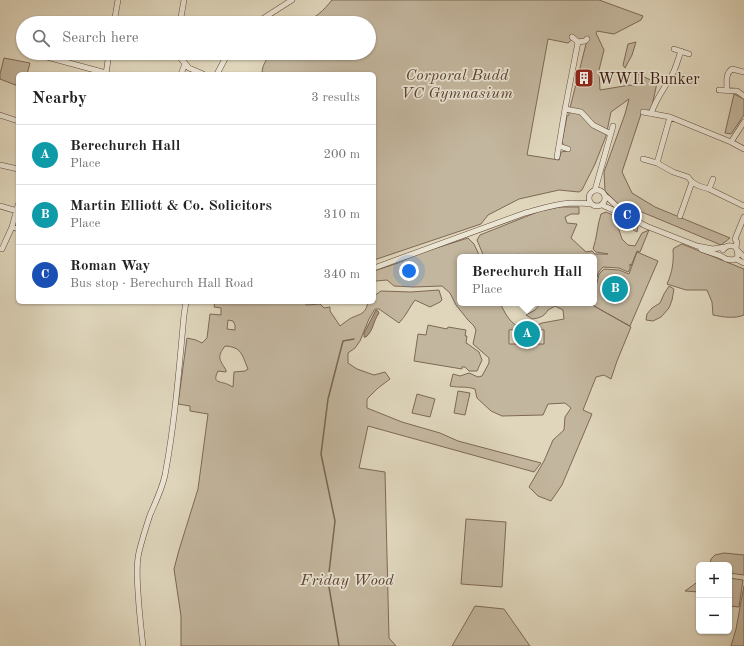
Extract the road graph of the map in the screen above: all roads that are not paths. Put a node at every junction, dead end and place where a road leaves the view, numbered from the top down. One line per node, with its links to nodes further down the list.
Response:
1 (118, 0): 4 (street)
2 (184, 0): 5 (street)
3 (292, 0): 6 (street)
4 (115, 16)
5 (181, 16)
6 (267, 16)
7 (572, 37): 9 (street)
8 (588, 39): 9 (street)
9 (578, 42): 27 (street)
10 (674, 49): 11 (street)
11 (681, 51): 12 (street); 29 (street)
12 (689, 54)
13 (57, 60): 18 (street)
14 (108, 60): 19 (street)
15 (182, 60): 17 (street)
16 (224, 60): 22 (street)
17 (185, 64): 20 (street); 21 (street)
18 (99, 72)
19 (106, 72)
20 (182, 72)
21 (198, 72)
22 (218, 72)
23 (744, 72): 24 (street)
24 (727, 89): 25 (street); 26 (street)
25 (719, 90)
26 (744, 96)
27 (565, 109): 35 (street); 37 (street)
28 (643, 112): 29 (street)
29 (651, 114): 31 (street)
30 (0, 115): 32 (street)
31 (670, 117): 36 (street); 42 (street)
32 (16, 120)
33 (744, 122): 36 (street)
34 (613, 126): 35 (street)
35 (611, 134): 48 (street)
36 (731, 142): 39 (street)
37 (559, 146): 38 (street); 40 (street)
38 (568, 148)
39 (744, 149)
40 (557, 157)
41 (643, 159): 42 (street)
42 (657, 163): 46 (street)
43 (0, 165): 44 (street)
44 (16, 169)
45 (713, 179): 47 (street)
46 (692, 182): 47 (street); 59 (street)
47 (709, 189): 55 (street)
48 (595, 190): 49 (street); 50 (street)
49 (605, 196): 53 (street); 58 (street)
50 (589, 197): 51 (street); 52 (street)
51 (572, 203): 52 (street); 72 (street)
52 (590, 204): 53 (street)
53 (603, 204): 58 (street)
54 (0, 206): 56 (street)
55 (744, 206)
56 (16, 211)
57 (16, 214): 61 (street)
58 (625, 215): 64 (street)
59 (680, 216)
60 (744, 217): 63 (street)
61 (12, 227): 62 (street); 66 (street)
62 (16, 228)
63 (735, 239): 65 (street); 67 (street)
64 (697, 246): 65 (street); 68 (street)
65 (727, 247): 67 (street); 68 (street)
66 (2, 249)
67 (737, 249): 69 (street); 70 (street)
68 (724, 257): 70 (street)
69 (744, 257)
70 (736, 259): 71 (street)
71 (744, 263)
72 (376, 267)
73 (186, 304): 74 (street)
74 (143, 646)

